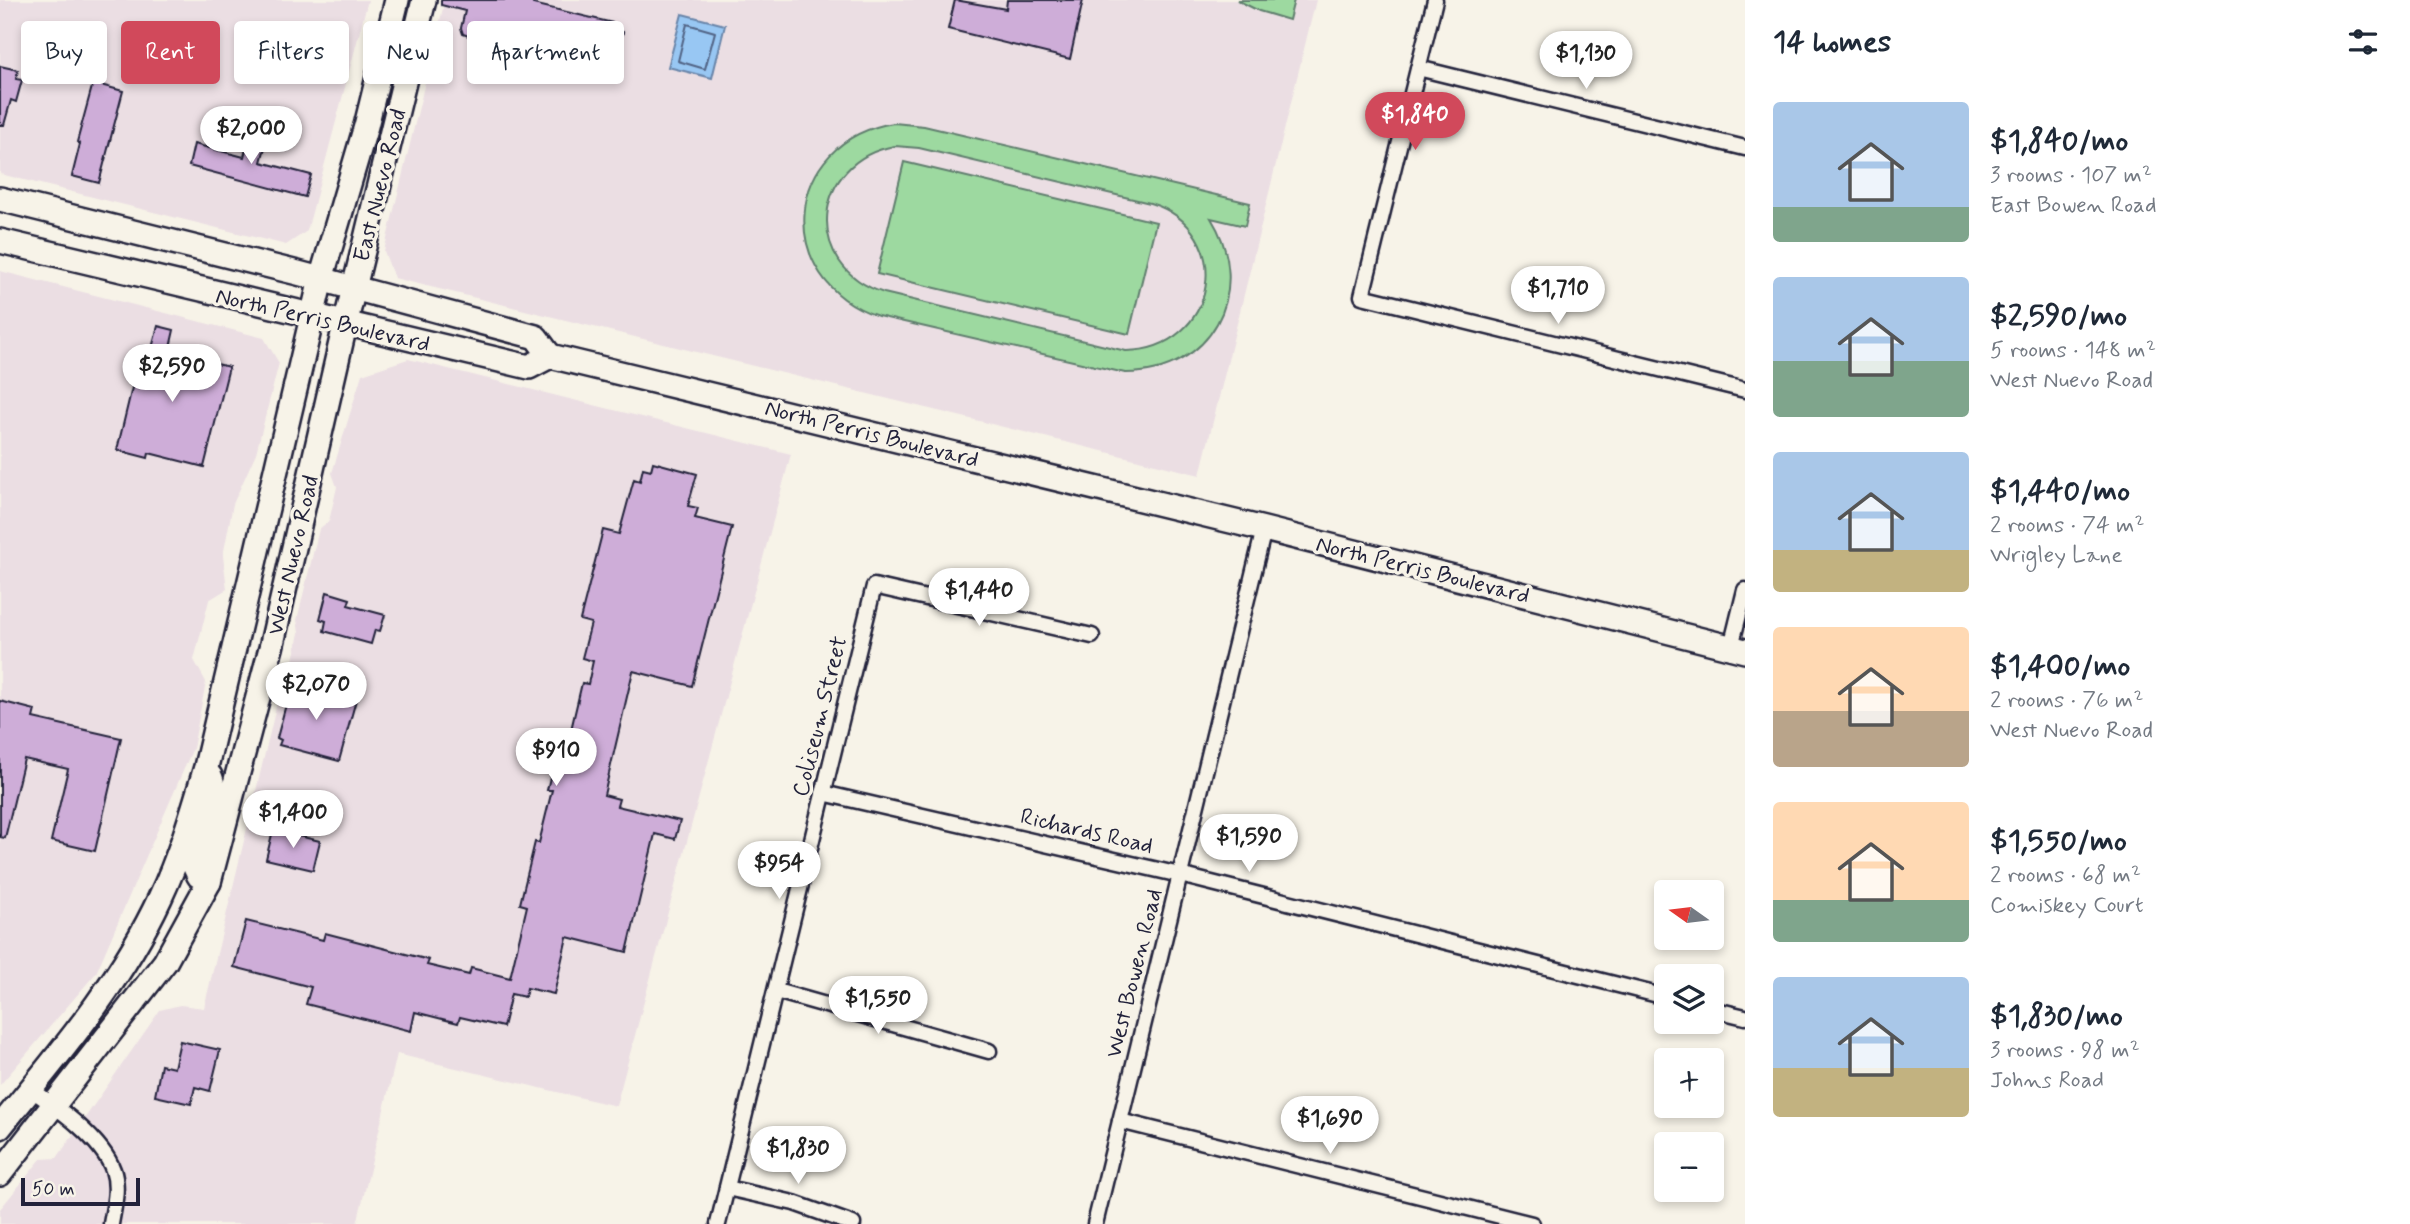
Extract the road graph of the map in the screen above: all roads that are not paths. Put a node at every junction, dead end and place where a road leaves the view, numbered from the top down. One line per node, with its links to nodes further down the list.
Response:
1 (397, 0): 8 (main road, East Nuevo Road)
2 (424, 0): 9 (main road, East Nuevo Road)
3 (1434, 0): 4 (street)
4 (1418, 68): 5 (street); 13 (street)
5 (1745, 148)
6 (0, 199): 8 (main road, North Perris Boulevard)
7 (0, 241): 10 (main road, North Perris Boulevard)
8 (321, 279): 9 (main road, North Perris Boulevard); 10 (main road, East Nuevo Road)
9 (354, 289): 11 (main road, West Nuevo Road); 12 (main road, North Perris Boulevard)
10 (313, 317): 11 (main road, North Perris Boulevard); 18 (main road, West Nuevo Road)
11 (345, 325): 12 (main road, North Perris Boulevard); 21 (main road, West Nuevo Road)
12 (550, 356): 14 (main road, North Perris Boulevard)
13 (1745, 390)
14 (1264, 529): 17 (main road, North Perris Boulevard); 20 (street, West Bowen Road)
15 (1745, 590): 17 (street)
16 (1092, 636): 19 (street, Coliseum Street)
17 (1738, 649)
18 (206, 766): 21 (main road); 27 (main road, West Nuevo Road)
19 (823, 793): 20 (street, Richards Road); 22 (street, Coliseum Street)
20 (1181, 875): 23 (street, Richards Road); 29 (street, West Bowen Road)
21 (209, 882): 28 (main road, West Nuevo Road)
22 (776, 990): 26 (street); 32 (street, Coliseum Street)
23 (1654, 994)
24 (1724, 1012): 25 (street)
25 (1745, 1017)
26 (989, 1051)
27 (32, 1090): 28 (street); 30 (main road, West Nuevo Road)
28 (55, 1106): 31 (main road, West Nuevo Road); 33 (street)
29 (1120, 1121): 36 (street, West Bowen Road); 37 (street)
30 (0, 1127)
31 (0, 1174)
32 (727, 1188): 34 (street, Coliseum Street); 35 (street)
33 (111, 1224)
34 (718, 1224)
35 (853, 1224)
36 (1095, 1224)
37 (1532, 1224)

